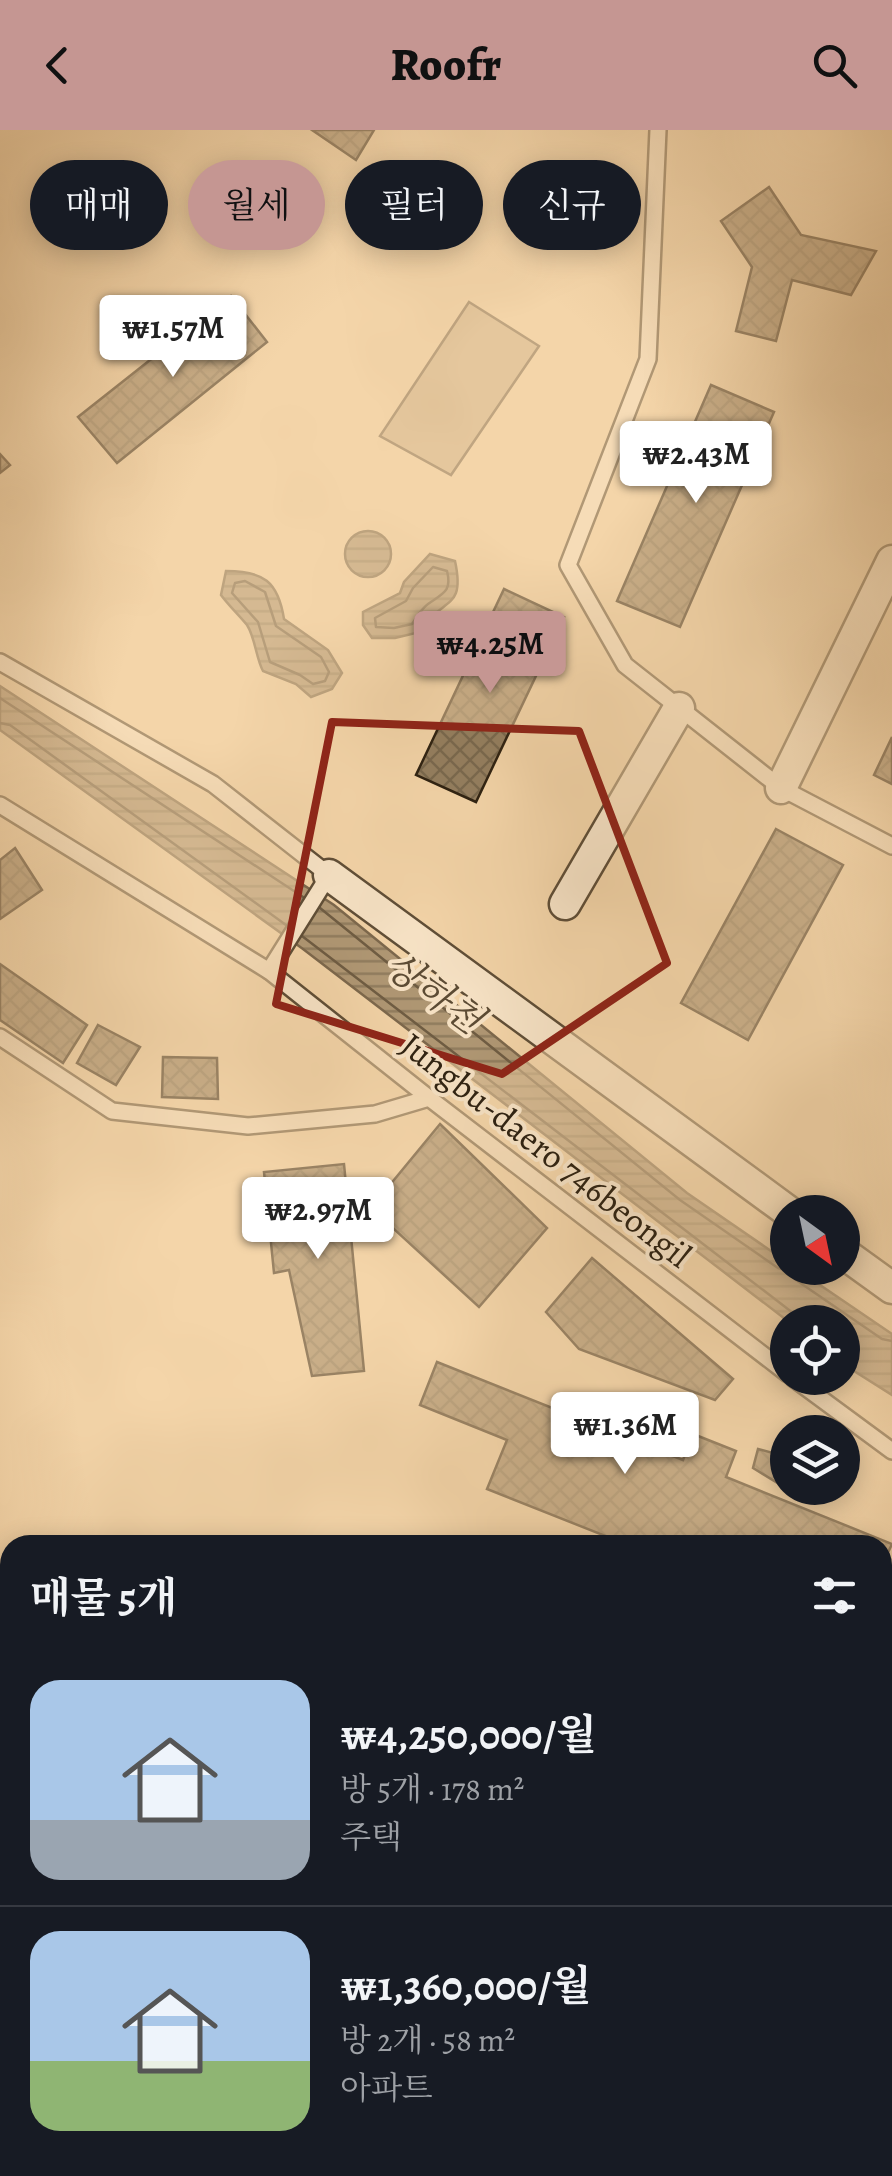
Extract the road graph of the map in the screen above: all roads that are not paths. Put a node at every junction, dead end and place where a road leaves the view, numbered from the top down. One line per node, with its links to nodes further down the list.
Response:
1 (658, 130): 4 (lane)
2 (892, 561): 5 (street)
3 (0, 662): 8 (lane)
4 (680, 708): 5 (lane); 9 (street)
5 (781, 788): 7 (lane)
6 (0, 805): 10 (lane, Jungbu-daero 746beongil)
7 (892, 846)
8 (329, 875): 10 (lane); 13 (street)
9 (565, 904)
10 (270, 971): 12 (lane, Jungbu-daero 746beongil)
11 (0, 1037): 12 (lane)
12 (429, 1098): 16 (lane, Jungbu-daero 746beongil)
13 (770, 1198)
14 (860, 1265): 15 (street)
15 (892, 1288)
16 (770, 1361)
17 (816, 1395): 18 (lane, Jungbu-daero 746beongil)
18 (892, 1450)

